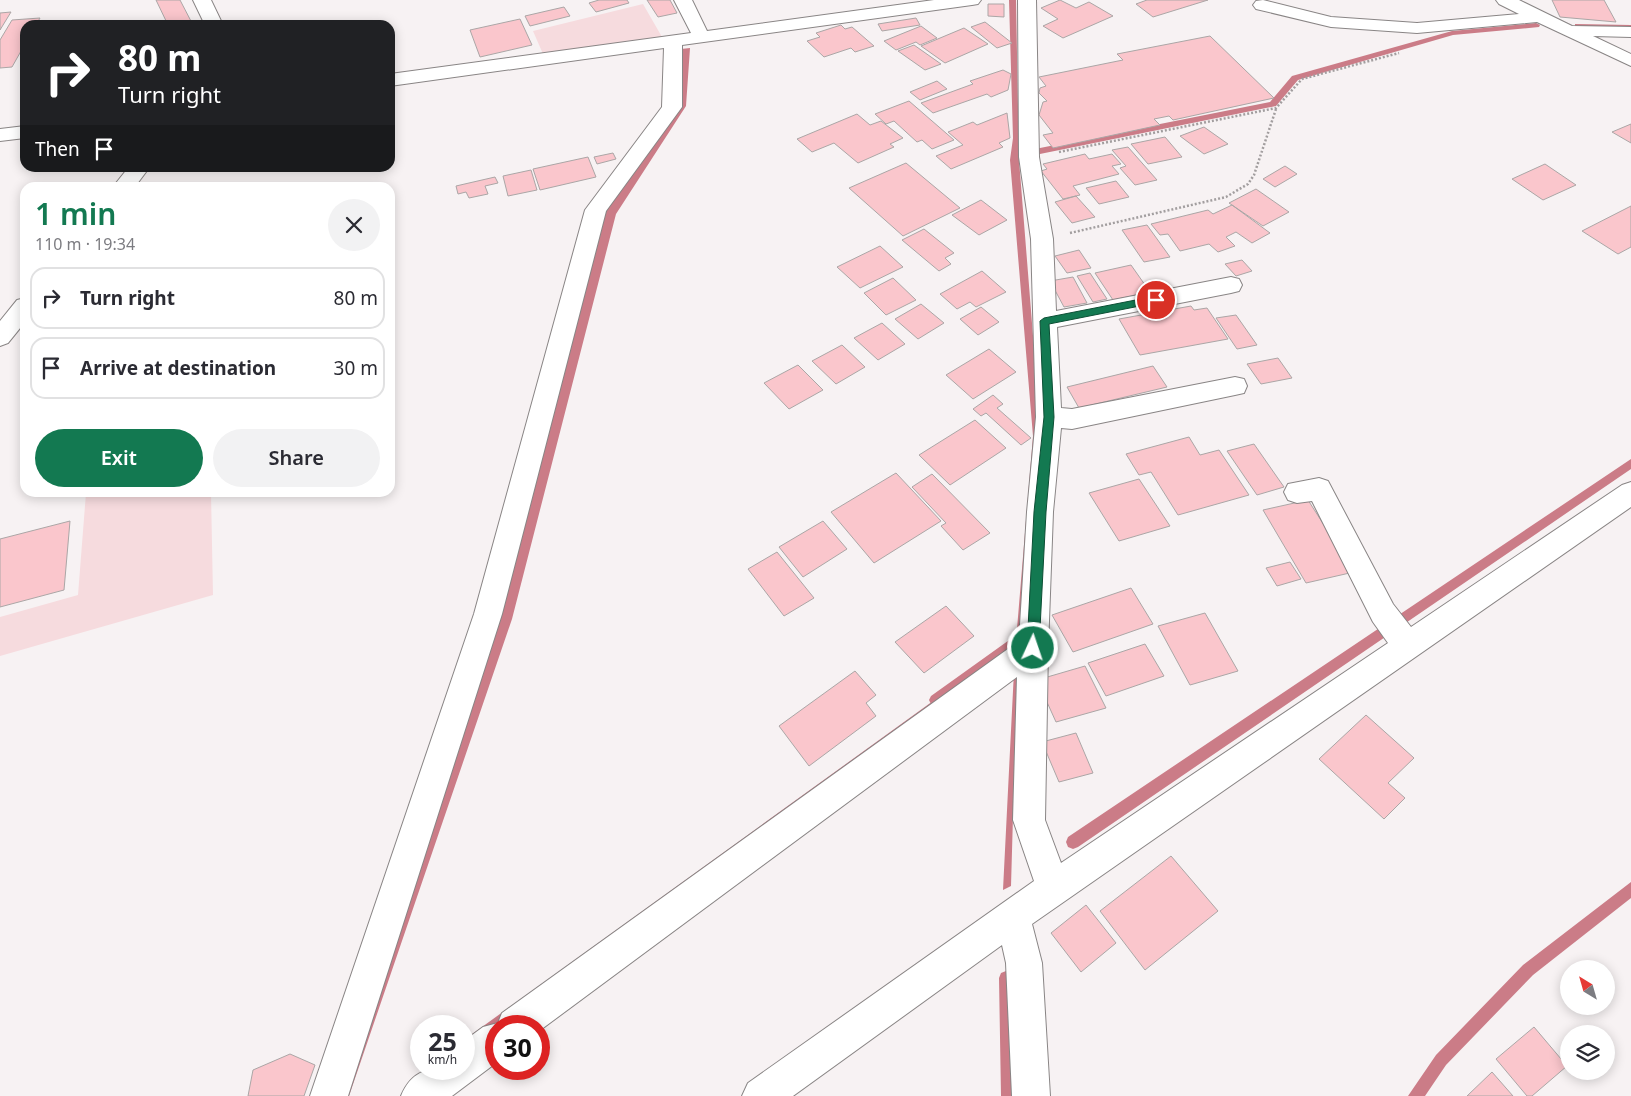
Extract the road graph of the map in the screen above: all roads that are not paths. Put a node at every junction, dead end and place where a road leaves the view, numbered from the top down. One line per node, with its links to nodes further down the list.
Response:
1 (202, 0): 8 (street)
2 (683, 0): 11 (street)
3 (972, 0): 11 (street)
4 (1026, 0): 21 (street)
5 (1505, 0): 7 (street)
6 (1262, 5): 7 (street)
7 (1539, 17): 9 (street)
8 (212, 20)
9 (1563, 29): 10 (street); 13 (street)
10 (1631, 32)
11 (701, 36): 12 (street)
12 (673, 40): 14 (street); 33 (street)
13 (1631, 61)
14 (395, 79)
15 (20, 133): 16 (street)
16 (0, 135)
17 (136, 172): 18 (street)
18 (127, 182)
19 (1231, 285): 21 (street)
20 (20, 312): 22 (street)
21 (1044, 321): 24 (street)
22 (0, 337)
23 (1235, 386): 24 (street)
24 (1049, 417): 28 (street)
25 (1297, 492): 27 (street)
26 (1631, 493): 27 (street)
27 (1396, 630): 29 (street)
28 (1030, 650): 29 (street); 31 (street)
29 (1053, 888): 30 (street)
30 (1013, 917): 35 (street); 36 (street)
31 (530, 1015)
32 (442, 1080): 34 (street)
33 (329, 1096)
34 (420, 1096)
35 (761, 1096)
36 (1031, 1096)

